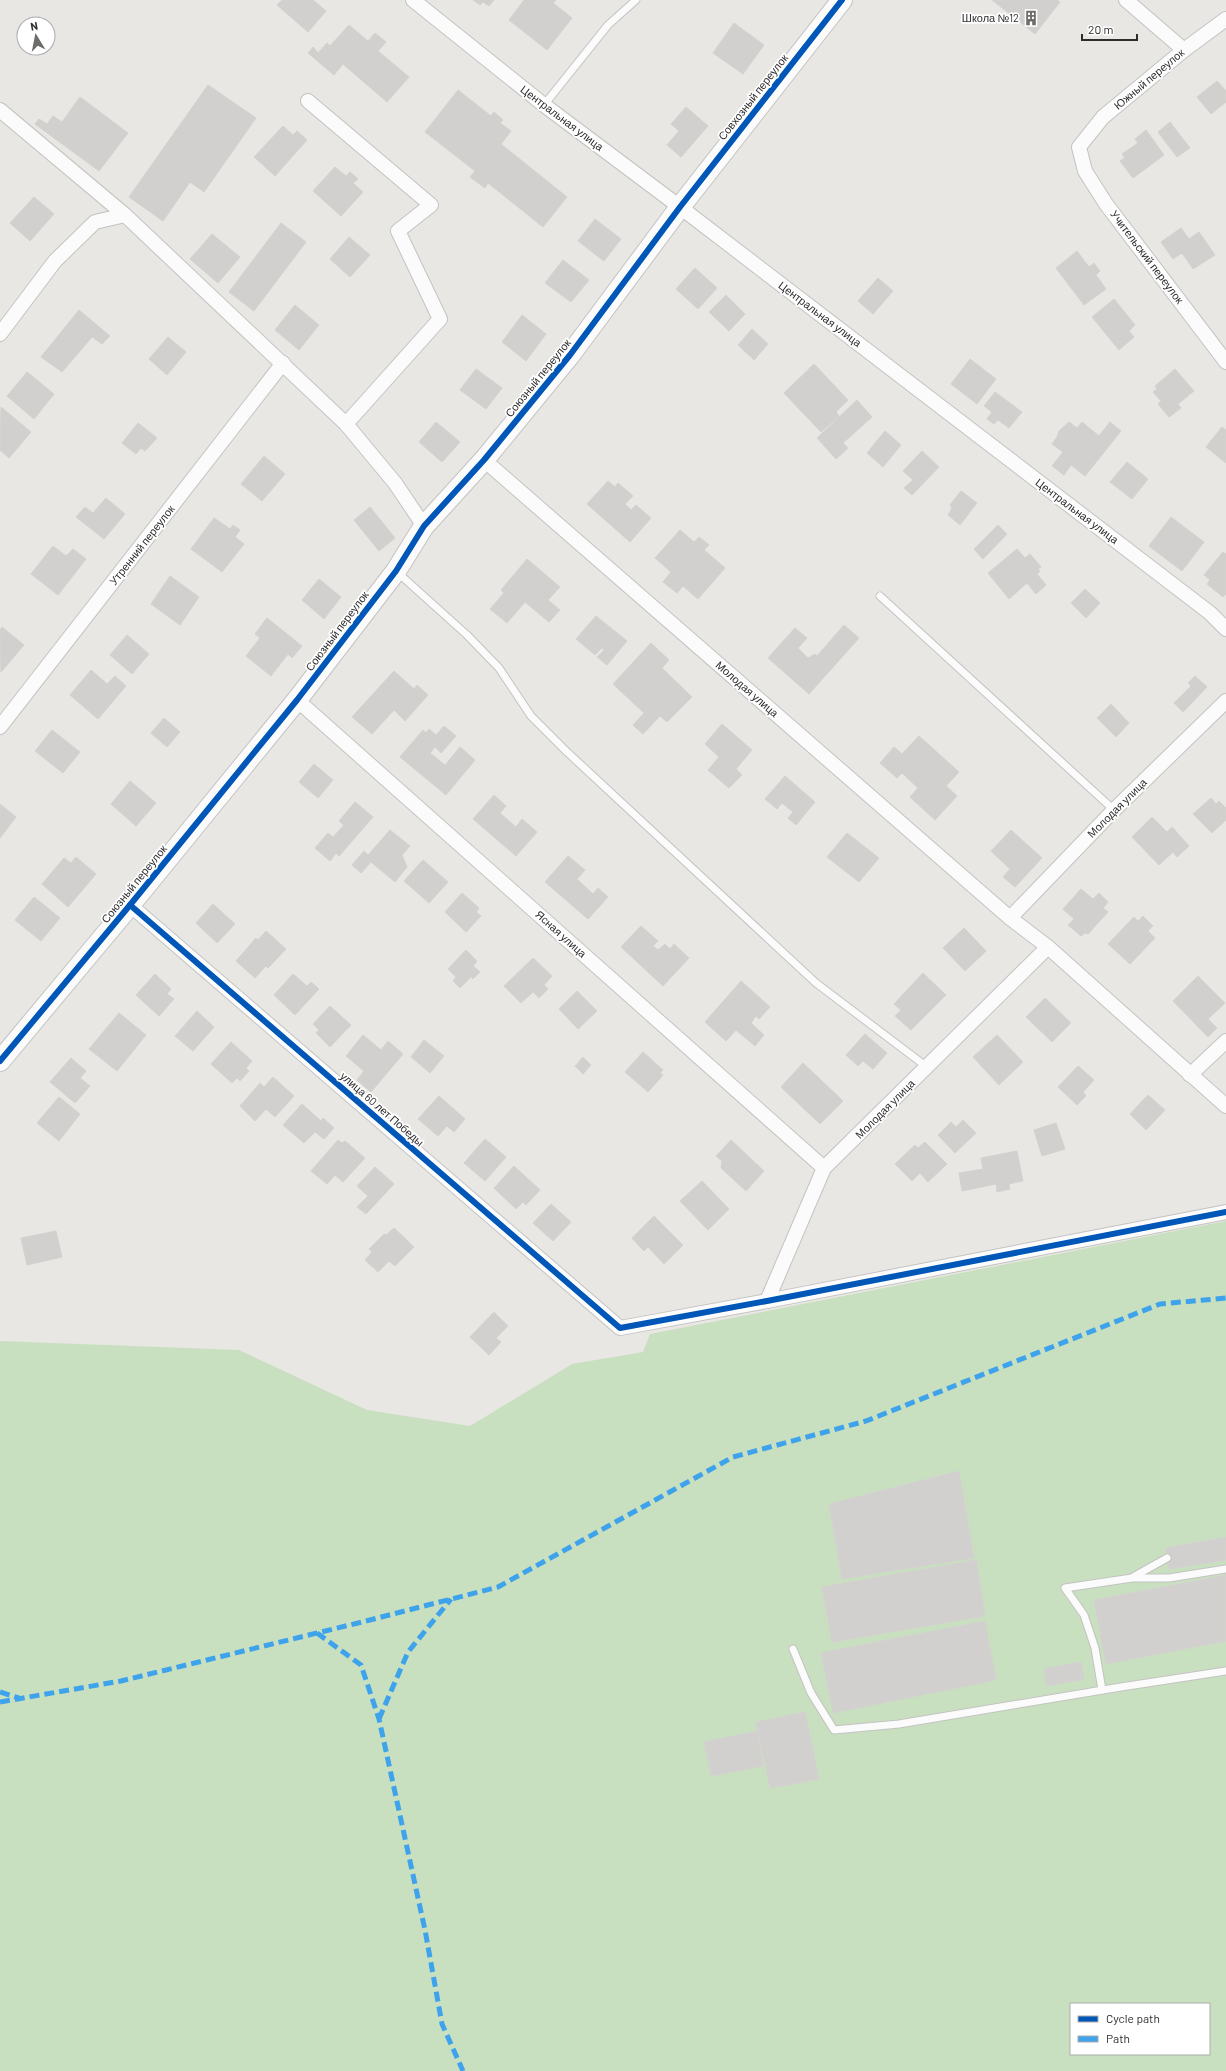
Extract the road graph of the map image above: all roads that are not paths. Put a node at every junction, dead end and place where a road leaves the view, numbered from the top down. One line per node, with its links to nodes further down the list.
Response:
1 (412, 0): 8 (street, Центральная улица)
2 (636, 0): 8 (lane)
3 (842, 0): 11 (street, Совхозный переулок)
4 (1126, 0): 6 (street)
5 (1226, 18): 6 (street, Южный переулок)
6 (1184, 50): 10 (street, Южный переулок)
7 (308, 101): 16 (street)
8 (544, 105): 11 (street, Центральная улица)
9 (0, 110): 12 (street)
10 (1079, 147): 14 (street, Учительский переулок)
11 (680, 207): 17 (street, Союзный переулок); 21 (street, Центральная улица)
12 (125, 215): 13 (street); 15 (street)
13 (0, 334)
14 (1226, 362)
15 (283, 363): 16 (street); 24 (street, Утренний переулок)
16 (346, 424): 18 (street)
17 (484, 460): 18 (street, Союзный переулок); 27 (street, Молодая улица)
18 (424, 526): 19 (street, Союзный переулок)
19 (396, 571): 22 (street, Союзный переулок); 31 (lane)
20 (880, 596): 25 (lane)
21 (1226, 629)
22 (297, 700): 26 (street, Союзный переулок); 34 (street, Ясная улица)
23 (1226, 701): 25 (street, Молодая улица)
24 (0, 727)
25 (1114, 810): 27 (street, Молодая улица)
26 (130, 906): 30 (street, Союзный переулок); 36 (street, улица 60 лет Победы)
27 (1010, 918): 28 (street, Молодая улица)
28 (1048, 947): 31 (street, Молодая улица); 32 (street, Молодая улица)
29 (1226, 1041): 32 (street)
30 (0, 1061)
31 (927, 1067): 34 (street, Молодая улица)
32 (1190, 1076): 33 (street, Молодая улица)
33 (1226, 1106)
34 (824, 1168): 36 (street, Молодая улица)
35 (1226, 1212): 36 (street)
36 (767, 1301)
37 (1167, 1558): 39 (lane)
38 (1226, 1569): 39 (lane)
39 (1132, 1578): 42 (lane)
40 (794, 1649): 42 (lane)
41 (1226, 1671): 42 (lane)
42 (1102, 1690)

